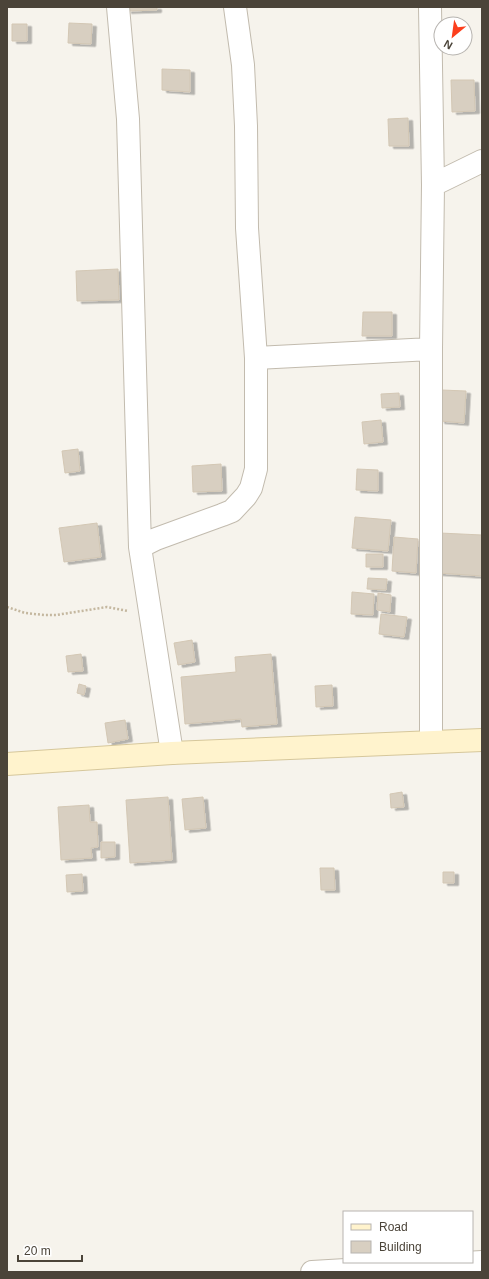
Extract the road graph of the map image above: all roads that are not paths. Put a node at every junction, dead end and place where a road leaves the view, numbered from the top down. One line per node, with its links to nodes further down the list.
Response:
1 (118, 7): 8 (street)
2 (235, 7): 7 (street)
3 (430, 7): 5 (street)
4 (482, 161): 5 (street)
5 (433, 185): 6 (street)
6 (431, 349): 7 (street); 10 (street)
7 (256, 358): 8 (street)
8 (140, 547): 11 (street)
9 (482, 740): 10 (street)
10 (431, 742): 11 (street)
11 (172, 753): 12 (street)
12 (7, 764)
13 (465, 1263): 14 (street)
14 (312, 1272)

